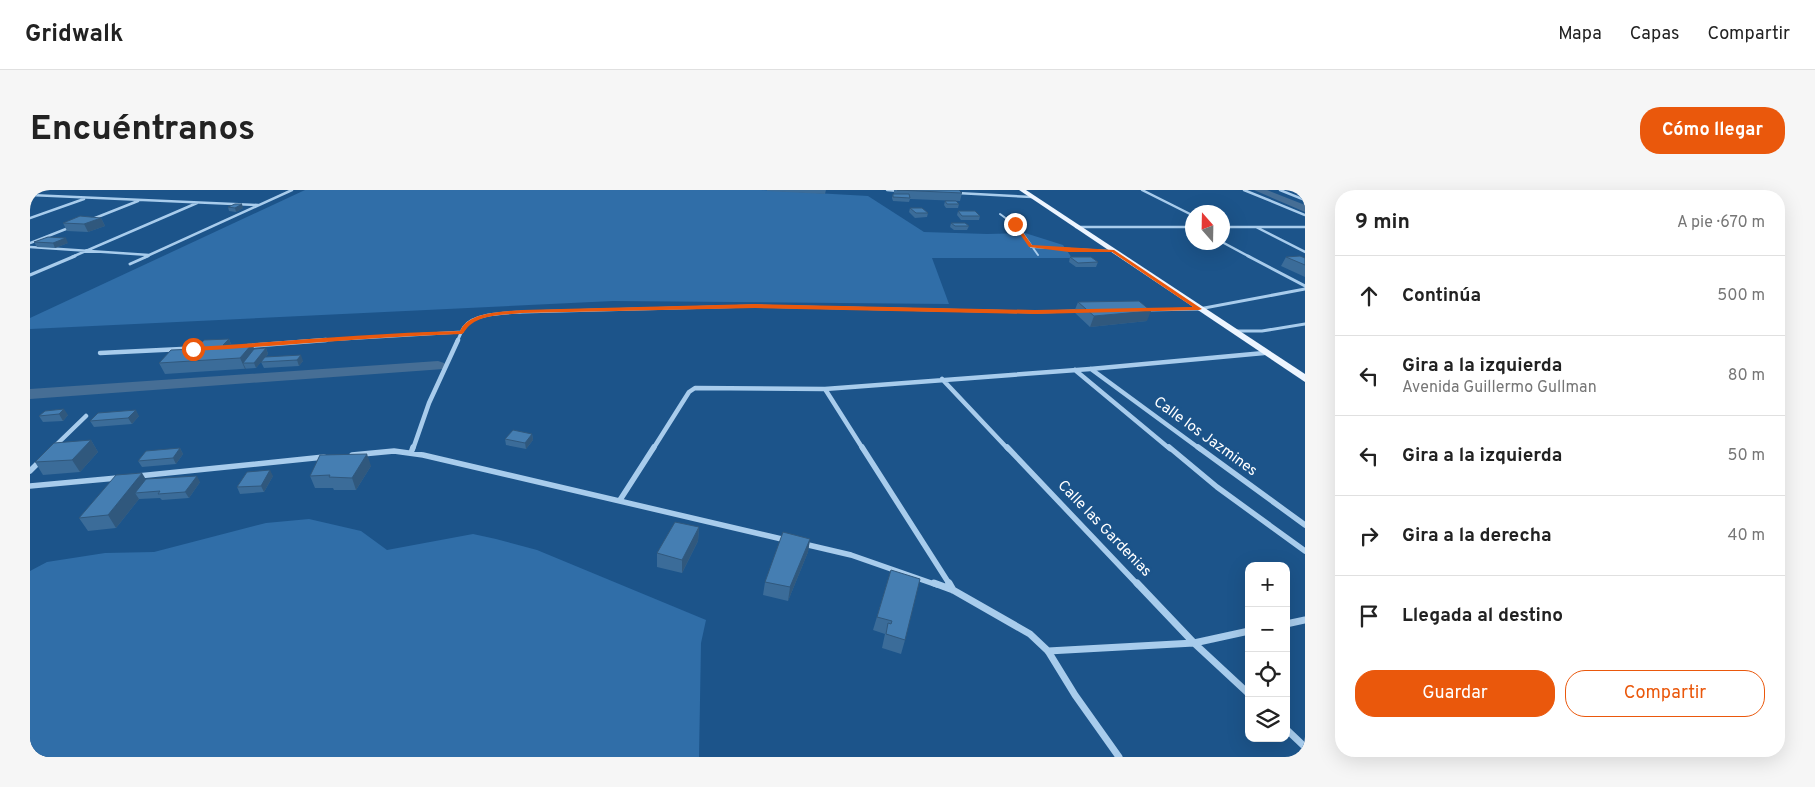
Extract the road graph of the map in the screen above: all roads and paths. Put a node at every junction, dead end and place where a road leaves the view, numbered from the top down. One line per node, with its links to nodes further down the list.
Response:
1 (291, 190): 16 (street)
2 (887, 190): 7 (street)
3 (967, 190): 10 (street)
4 (1142, 190): 17 (street)
5 (1244, 190): 19 (street)
6 (1280, 190): 14 (street)
7 (906, 191)
8 (1027, 192): 10 (street); 23 (main road)
9 (953, 193): 10 (street)
10 (972, 194)
11 (31, 195): 12 (street)
12 (88, 198): 13 (street); 20 (street)
13 (141, 200): 15 (street); 21 (street)
14 (1305, 200)
15 (199, 202): 16 (street); 32 (street)
16 (258, 205): 35 (street)
17 (1185, 212)
18 (1000, 214): 29 (lane)
19 (1305, 215)
20 (30, 218)
21 (86, 222)
22 (76, 225): 28 (street)
23 (1076, 227): 24 (street); 33 (main road)
24 (1185, 227)
25 (1230, 227): 26 (street)
26 (1256, 227): 27 (street); 34 (street)
27 (1305, 227)
28 (30, 243)
29 (1031, 246): 33 (lane); 36 (lane)
30 (1230, 246): 39 (street)
31 (30, 247): 32 (street)
32 (86, 251): 35 (street); 38 (street)
33 (1113, 251): 40 (main road)
34 (1305, 252)
35 (150, 255): 37 (street)
36 (1038, 255)
37 (130, 264)
38 (30, 275)
39 (1305, 287): 40 (street)
40 (1199, 309): 41 (street); 44 (main road)
41 (1141, 310)
42 (1083, 311): 45 (street)
43 (1305, 324): 44 (street)
44 (1233, 331): 48 (main road)
45 (462, 332): 46 (street); 57 (street)
46 (240, 346)
47 (211, 348): 49 (street)
48 (1264, 353): 50 (street); 53 (main road)
49 (100, 354)
50 (1090, 369): 51 (street); 66 (street, Calle los Jazmines)
51 (1075, 370): 52 (street); 67 (street)
52 (942, 379): 54 (street); 72 (street, Calle las Gardenias)
53 (1305, 379)
54 (825, 389): 65 (street); 68 (street)
55 (86, 416): 56 (street)
56 (51, 450)
57 (411, 453): 58 (street); 65 (street)
58 (346, 455)
59 (44, 457): 61 (street)
60 (326, 457): 62 (street)
61 (30, 471)
62 (129, 476)
63 (119, 477): 64 (street)
64 (30, 486)
65 (620, 500): 68 (street)
66 (1305, 525)
67 (1305, 551)
68 (953, 590): 73 (street)
69 (1305, 620): 70 (street)
70 (1290, 623)
71 (1245, 633): 72 (street)
72 (1194, 643): 73 (street); 74 (street, Calle las Gardenias)
73 (1048, 651): 77 (street)
74 (1245, 690)
75 (1290, 733): 76 (street)
76 (1305, 747)
77 (1119, 757)

